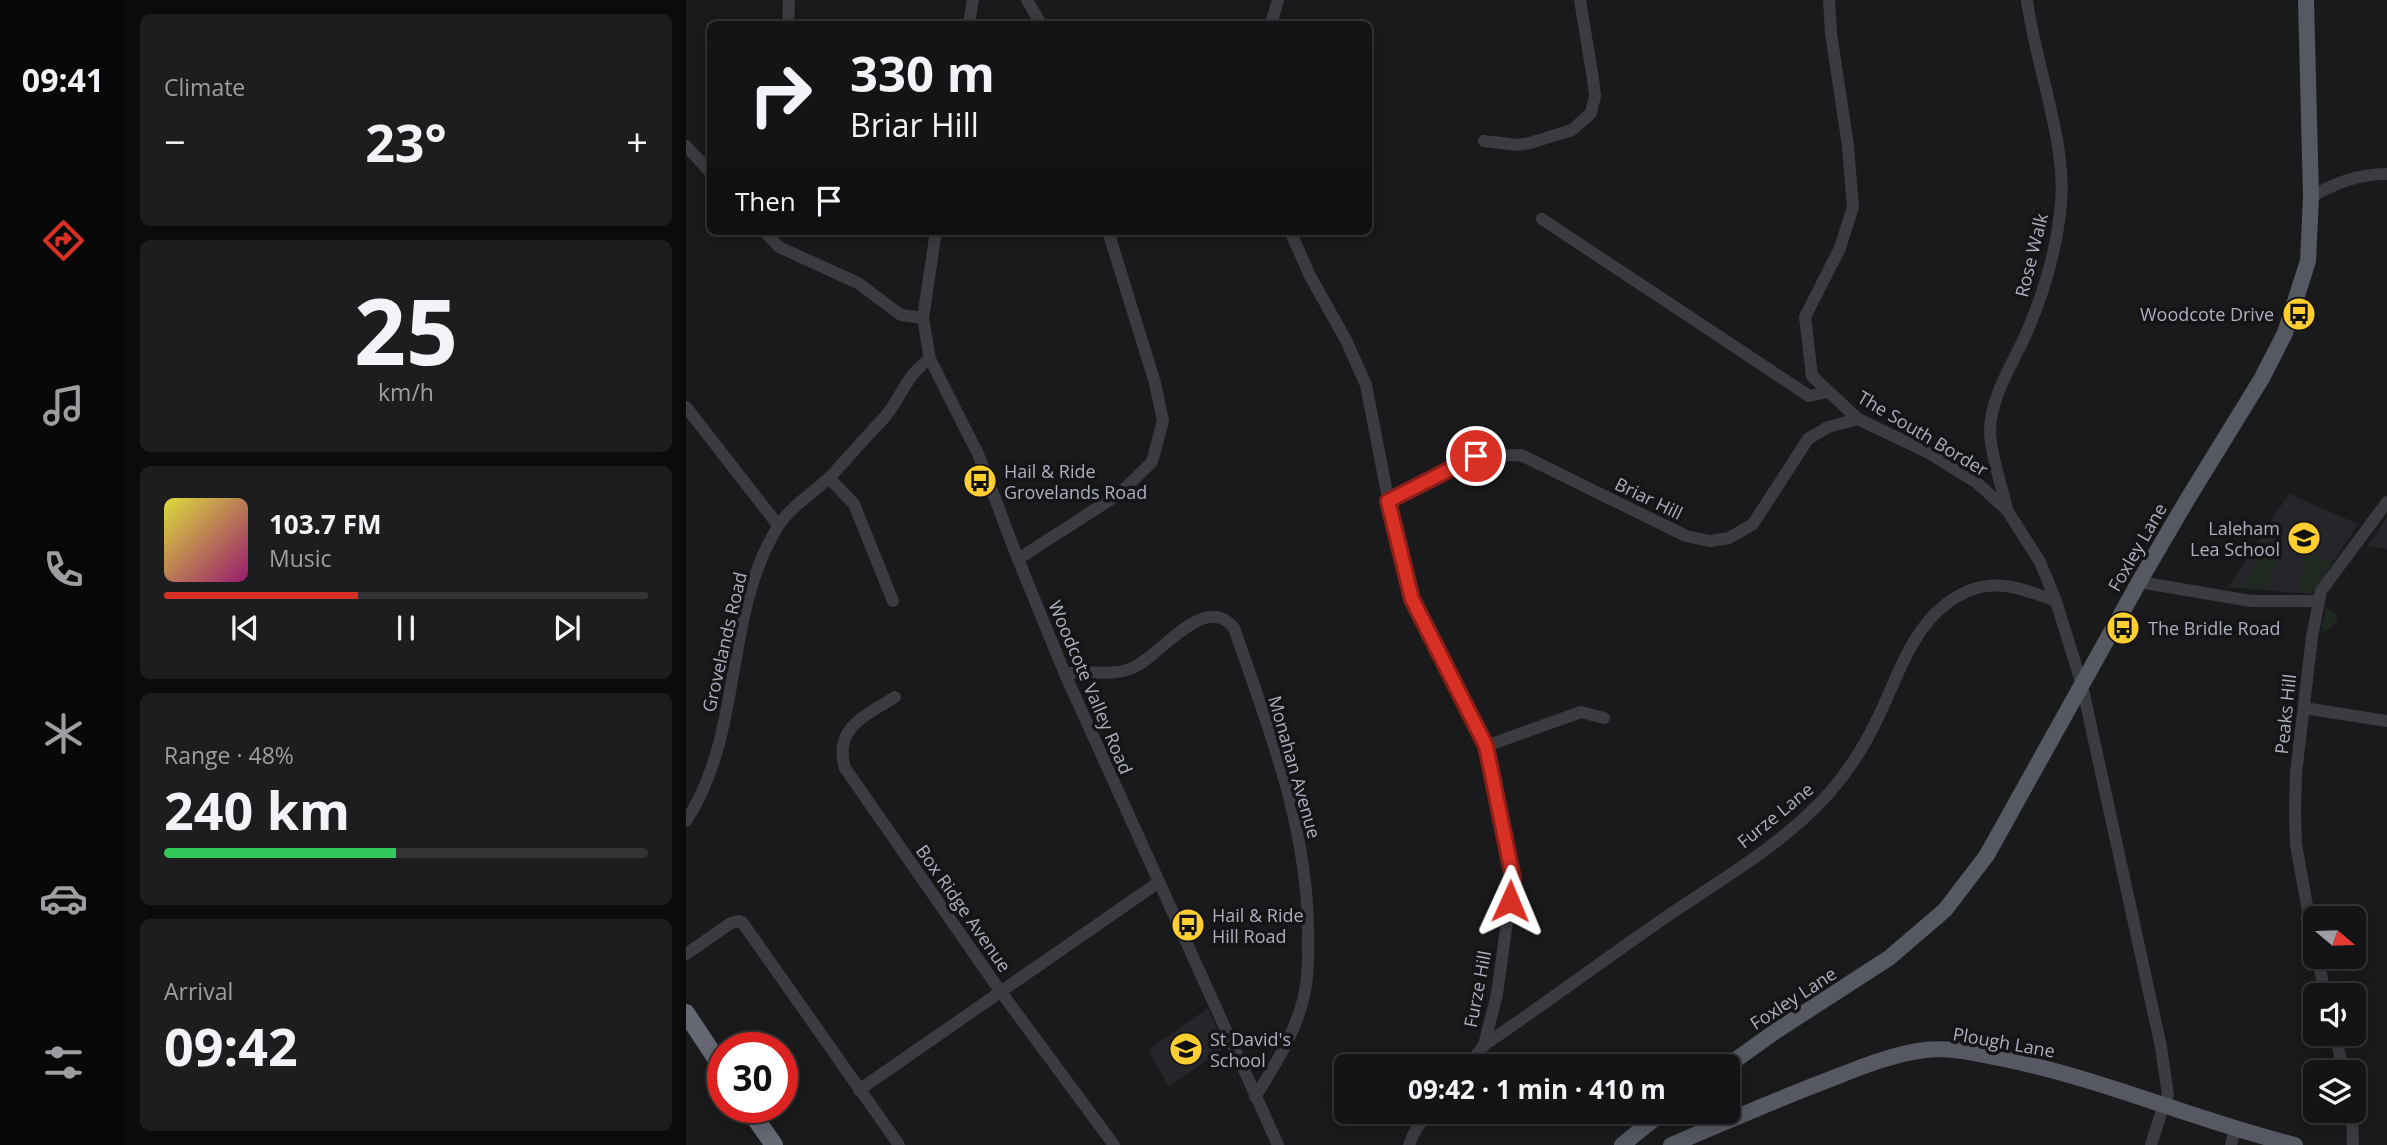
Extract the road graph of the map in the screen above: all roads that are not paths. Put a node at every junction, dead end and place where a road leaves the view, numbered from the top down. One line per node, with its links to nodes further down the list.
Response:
1 (789, 0): 9 (street)
2 (973, 0): 10 (street)
3 (1027, 0): 11 (street)
4 (1278, 0): 12 (street)
5 (1580, 0): 13 (street)
6 (1829, 0): 25 (street, The South Border)
7 (2027, 0): 31 (street, Rose Walk)
8 (2306, 0): 17 (main road, Foxley Lane)
9 (788, 21)
10 (970, 21)
11 (1039, 21)
12 (1272, 21)
13 (1484, 141)
14 (686, 146): 15 (street)
15 (707, 169)
16 (2387, 174): 17 (street)
17 (2311, 197): 34 (main road, Foxley Lane)
18 (1542, 219): 25 (street)
19 (768, 235): 23 (street)
20 (935, 235): 23 (street, Woodcote Valley Road)
21 (1109, 235): 33 (street)
22 (1292, 235): 29 (street, Furze Hill)
23 (923, 318): 24 (street, Woodcote Valley Road)
24 (930, 359): 28 (street, Grovelands Road); 33 (street, Woodcote Valley Road)
25 (1828, 392): 27 (street, The South Border)
26 (686, 407): 32 (street)
27 (1858, 419): 29 (street, Briar Hill); 31 (street, The South Border)
28 (829, 478): 32 (street, Grovelands Road); 35 (street)
29 (1388, 501): 44 (street, Furze Hill)
30 (2387, 502): 37 (street, Peaks Hill)
31 (2007, 510): 36 (street, The South Border)
32 (778, 525): 45 (street, Grovelands Road)
33 (1018, 559): 38 (street, Woodcote Valley Road)
34 (2139, 582): 37 (street); 39 (main road, Foxley Lane)
35 (893, 601)
36 (2056, 601): 39 (street, The South Border); 52 (street, Furze Lane)
37 (2318, 601): 41 (street, Peaks Hill)
38 (1065, 674): 46 (street, Woodcote Valley Road); 56 (street, Monahan Avenue)
39 (2082, 685): 54 (main road, Foxley Lane); 57 (street)
40 (895, 697): 49 (street, Box Ridge Avenue)
41 (2304, 708): 43 (street); 47 (street, Peaks Hill)
42 (1604, 718): 44 (street)
43 (2387, 721)
44 (1486, 746): 52 (street, Furze Hill)
45 (688, 814)
46 (1159, 882): 49 (street); 56 (street, Woodcote Valley Road)
47 (2307, 906)
48 (686, 954): 55 (street)
49 (1001, 992): 55 (street); 65 (street, Box Ridge Avenue)
50 (686, 1013): 51 (highway)
51 (707, 1045)
52 (1484, 1045): 53 (street, Furze Lane)
53 (1477, 1054)
54 (1740, 1057)
55 (859, 1090): 64 (street)
56 (1255, 1097): 66 (street, Woodcote Valley Road)
57 (2165, 1104): 62 (main road, Plough Lane); 69 (main road, Plough Lane); 70 (street)
58 (759, 1123): 63 (highway)
59 (2352, 1123): 72 (street)
60 (1420, 1124): 67 (street)
61 (1648, 1124): 68 (main road)
62 (2233, 1137): 71 (main road, Plough Lane)
63 (774, 1145)
64 (899, 1145)
65 (1114, 1145)
66 (1278, 1145)
67 (1409, 1145)
68 (1622, 1145)
69 (1671, 1145)
70 (2151, 1145)
71 (2295, 1145)
72 (2353, 1145)

